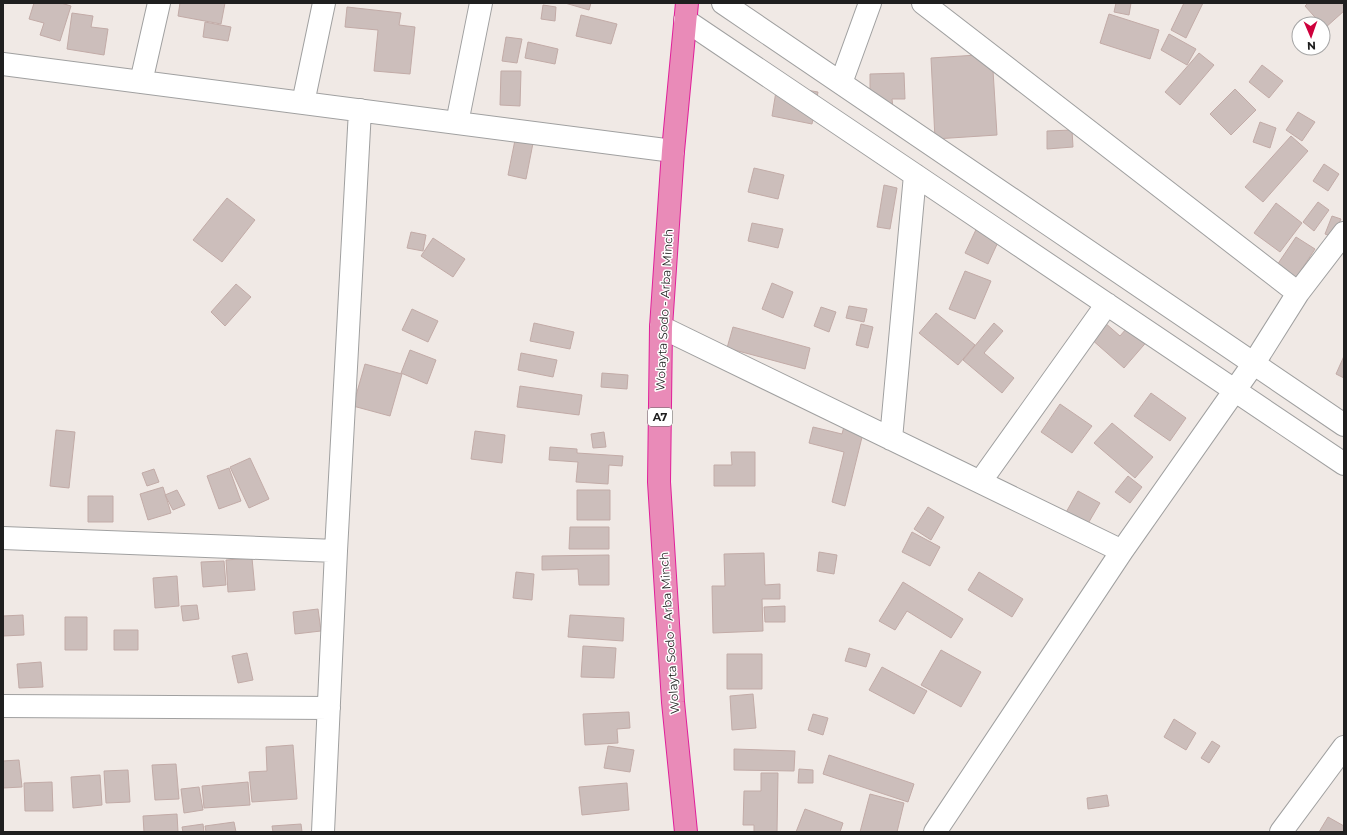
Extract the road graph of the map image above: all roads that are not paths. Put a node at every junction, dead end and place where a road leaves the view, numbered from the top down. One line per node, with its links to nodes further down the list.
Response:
1 (159, 3): 9 (street)
2 (324, 3): 11 (street)
3 (481, 3): 13 (street)
4 (722, 3): 10 (street)
5 (870, 3): 10 (street)
6 (923, 3): 17 (street)
7 (686, 12): 14 (highway, Wolayta Sodo - Arba Minch / A7); 15 (street)
8 (3, 64): 9 (street)
9 (141, 82): 11 (street)
10 (840, 83): 20 (street)
11 (303, 103): 12 (street)
12 (360, 110): 13 (street); 27 (street)
13 (456, 123): 14 (street)
14 (673, 151): 19 (highway, Wolayta Sodo - Arba Minch / A7)
15 (915, 175): 18 (street); 23 (street)
16 (1344, 233): 17 (street)
17 (1298, 294): 20 (street)
18 (1107, 304): 21 (street); 25 (street)
19 (661, 327): 23 (street); 33 (highway, Wolayta Sodo - Arba Minch / A7)
20 (1254, 363): 21 (street); 22 (street)
21 (1235, 390): 24 (street); 28 (street)
22 (1344, 425)
23 (891, 439): 25 (street)
24 (1344, 464)
25 (980, 482): 28 (street)
26 (3, 538): 27 (street)
27 (336, 551): 30 (street)
28 (1122, 551): 34 (street)
29 (3, 706): 30 (street)
30 (329, 708): 32 (street)
31 (1344, 747): 35 (street)
32 (323, 832)
33 (686, 832)
34 (935, 832)
35 (1281, 832)

